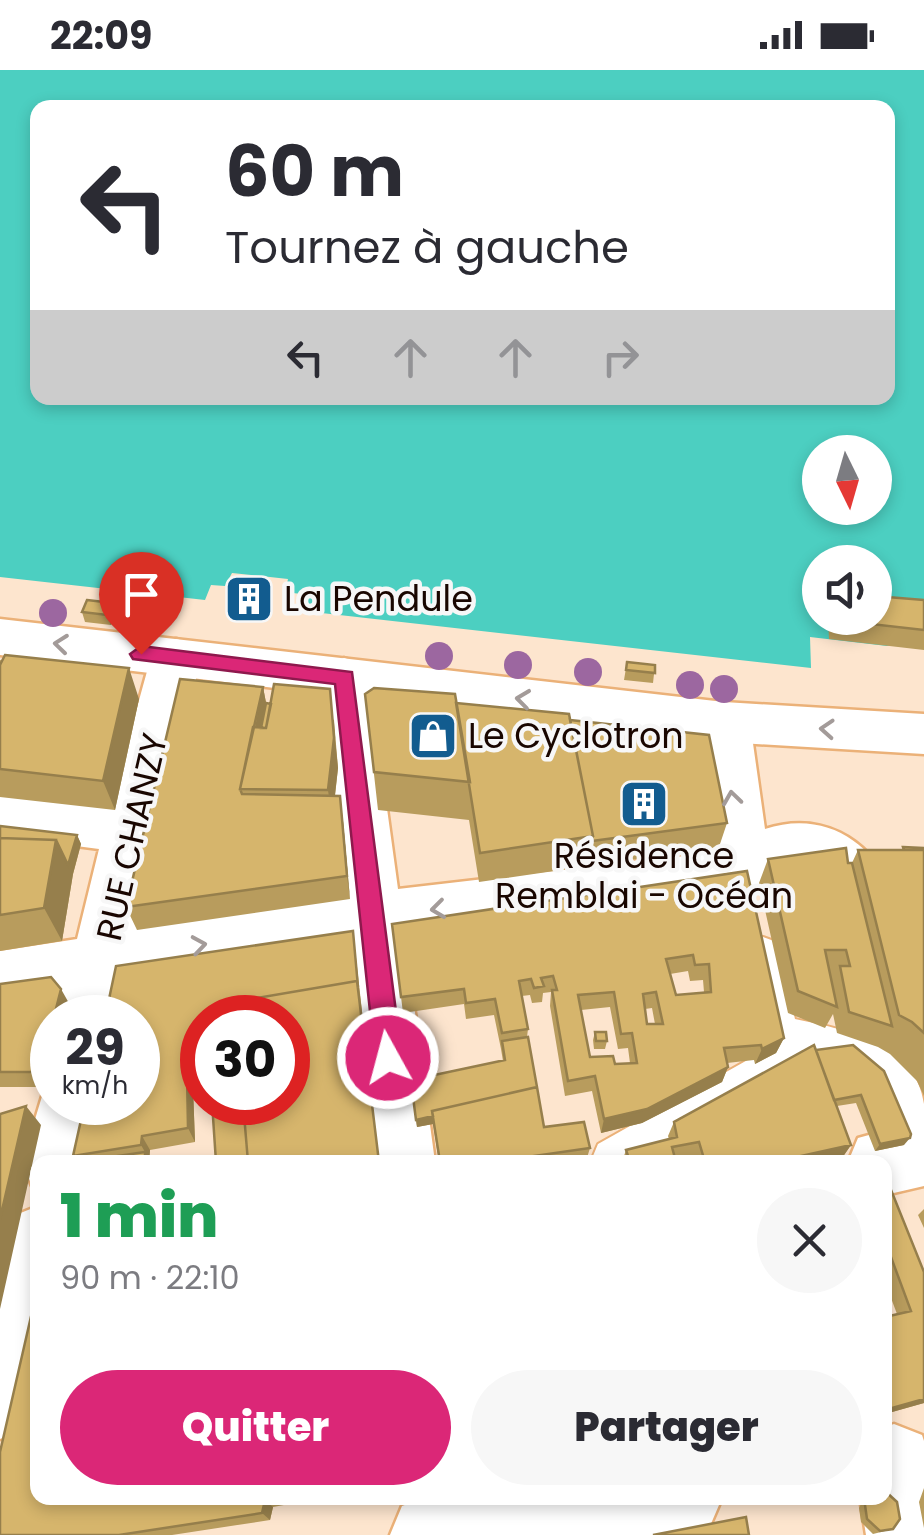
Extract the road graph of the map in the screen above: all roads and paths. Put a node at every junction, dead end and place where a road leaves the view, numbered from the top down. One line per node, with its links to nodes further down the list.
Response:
1 (0, 638): 2 (street, one-way to 1)
2 (176, 658): 3 (street); 7 (street, RUE CHANZY)
3 (344, 677): 4 (street, one-way to 3); 10 (street)
4 (724, 722): 5 (street, one-way to 4); 9 (street, one-way to 4)
5 (924, 734)
6 (0, 814): 7 (street)
7 (131, 830): 12 (street, RUE CHANZY)
8 (862, 887): 9 (street)
9 (750, 902): 10 (street, one-way to 10); 13 (lane)
10 (371, 918): 12 (street, one-way to 10); 18 (street)
11 (0, 978): 12 (street)
12 (96, 989)
13 (784, 1032): 15 (lane); 19 (lane)
14 (65, 1125): 17 (street)
15 (924, 1144)
16 (924, 1152): 20 (street)
17 (58, 1155)
18 (400, 1155)
19 (618, 1155)
20 (892, 1160)
21 (30, 1274): 22 (street)
22 (0, 1402)
23 (438, 1505): 25 (street)
24 (635, 1505): 25 (street)
25 (441, 1534): 26 (street)
26 (431, 1535)

